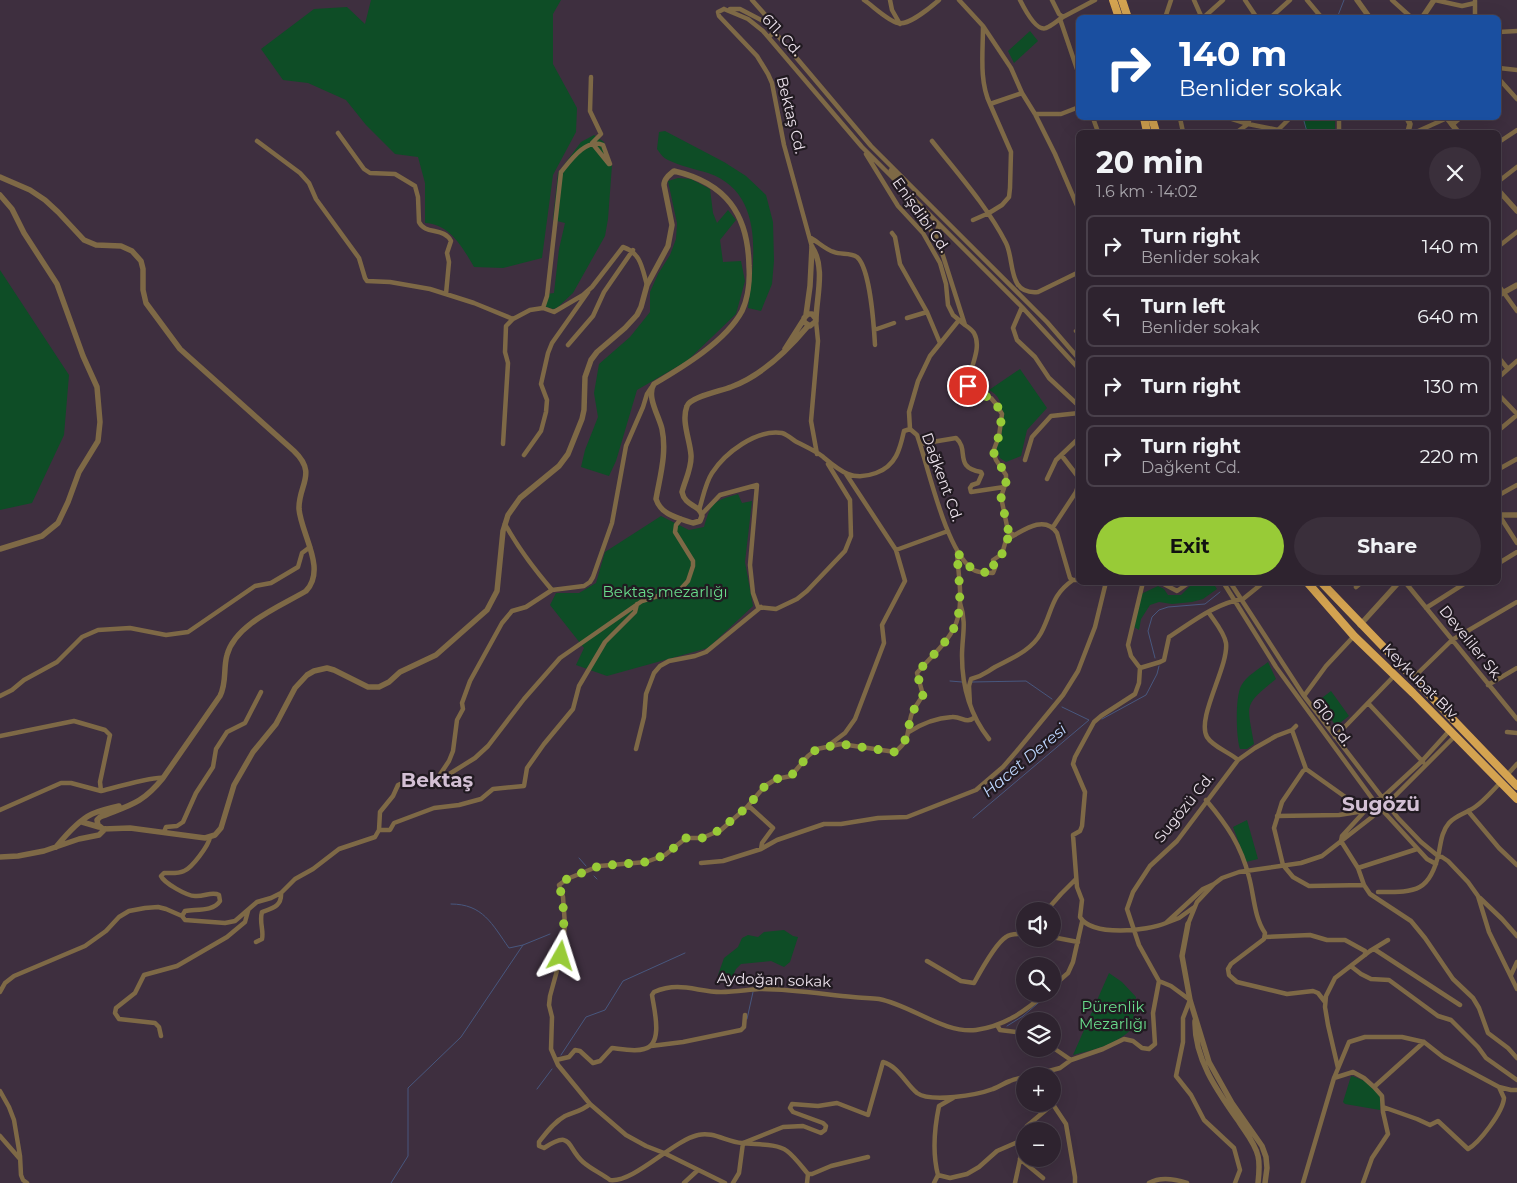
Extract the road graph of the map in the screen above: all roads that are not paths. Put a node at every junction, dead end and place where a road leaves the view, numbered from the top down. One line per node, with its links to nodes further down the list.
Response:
1 (752, 0): 22 (street)
2 (864, 0): 37 (street)
3 (890, 0): 37 (street)
4 (939, 0): 37 (street)
5 (958, 0): 38 (street)
6 (1020, 0): 35 (street)
7 (1052, 0): 35 (street)
8 (1113, 0): 23 (highway)
9 (1122, 0): 24 (highway)
10 (1171, 0): 25 (street)
11 (1194, 0): 26 (street)
12 (1223, 0): 27 (street)
13 (1245, 0): 28 (street)
14 (1290, 0): 29 (street)
15 (1307, 0): 30 (street)
16 (1392, 0): 32 (street)
17 (1434, 0): 20 (street); 33 (street)
18 (1091, 1): 35 (street)
19 (1359, 1): 31 (street)
20 (1475, 2): 34 (street)
21 (724, 9): 36 (street, 611. Cd.); 39 (street, 611. Cd.); 89 (street, Bektaş Cd.)
22 (764, 14): 36 (street); 40 (street)
23 (1118, 15)
24 (1127, 15)
25 (1166, 15)
26 (1202, 15)
27 (1206, 15)
28 (1254, 15)
29 (1273, 15)
30 (1320, 15)
31 (1368, 15)
32 (1409, 15)
33 (1424, 15)
34 (1475, 15)
35 (1062, 18): 44 (street)
36 (767, 23): 39 (street); 40 (street, 611. Cd.)
37 (900, 24)
38 (983, 26): 49 (street); 51 (street)
39 (763, 31): 43 (street, 611. Cd.)
40 (775, 31): 43 (street); 74 (street, 611. Cd.)
41 (1517, 31): 42 (street)
42 (1501, 32)
43 (769, 37): 73 (street, 611. Cd.)
44 (1076, 65)
45 (1501, 68): 46 (street)
46 (1517, 70)
47 (591, 77): 72 (street)
48 (1501, 81): 50 (street)
49 (1022, 93): 51 (street); 53 (street)
50 (1517, 99)
51 (990, 104): 83 (street)
52 (1076, 108): 53 (street)
53 (1035, 114): 81 (street)
54 (1235, 120): 60 (street)
55 (1249, 120): 60 (street)
56 (1288, 120): 64 (street)
57 (1443, 120): 65 (street)
58 (1448, 120): 61 (street)
59 (1458, 120): 61 (street)
60 (1248, 124): 62 (street); 63 (street)
61 (1452, 125): 66 (street)
62 (1240, 130)
63 (1275, 130)
64 (1280, 130)
65 (1420, 130)
66 (1456, 130)
67 (1517, 130): 71 (street)
68 (338, 134): 99 (street)
69 (257, 141): 99 (street)
70 (932, 141): 83 (street)
71 (1501, 141)
72 (592, 143): 72 (street); 103 (street)
73 (862, 146): 86 (street, 611. Cd.); 110 (street, Enişdibi Cd.)
74 (884, 159): 78 (street); 101 (street, 611. Cd.)
75 (1517, 167): 77 (street)
76 (0, 177): 160 (street)
77 (1501, 179)
78 (899, 181)
79 (1501, 192): 82 (street)
80 (0, 195): 161 (street)
81 (1076, 203)
82 (1517, 211)
83 (988, 213): 85 (street); 98 (street)
84 (918, 214): 90 (street)
85 (973, 220)
86 (939, 225): 90 (street, Enişdibi Cd.); 102 (street, 611. Cd.)
87 (1517, 232): 91 (street)
88 (892, 233): 105 (street)
89 (810, 238): 92 (street, Bektaş Cd.); 114 (street)
90 (938, 240): 112 (street, Enişdibi Cd.)
91 (1501, 244)
92 (812, 247): 106 (street); 109 (street)
93 (633, 250): 95 (street); 97 (street); 117 (street)
94 (1076, 273): 98 (street)
95 (647, 284): 126 (street); 155 (street)
96 (1517, 285): 100 (street)
97 (592, 287): 103 (street); 137 (street)
98 (1020, 287): 101 (street)
99 (446, 294): 108 (street)
100 (1501, 294): 104 (street)
101 (1026, 301): 120 (street, 611. Cd.)
102 (1022, 307): 123 (street, 611. Cd.); 128 (street)
103 (543, 308): 108 (street)
104 (1517, 311)
105 (927, 312): 107 (street); 116 (street)
106 (805, 317): 109 (street); 113 (street); 119 (street)
107 (907, 318)
108 (513, 319): 134 (street)
109 (816, 320): 113 (street); 115 (street)
110 (958, 320): 112 (street); 116 (street)
111 (894, 323): 114 (street)
112 (965, 324): 147 (street, Enişdibi Cd.)
113 (809, 326): 115 (street); 119 (street)
114 (874, 330): 118 (street)
115 (818, 341): 136 (street)
116 (940, 343): 132 (street)
117 (568, 345)
118 (874, 345)
119 (784, 351): 150 (street)
120 (1076, 356)
121 (1501, 360): 124 (street)
122 (1517, 361): 124 (street)
123 (1076, 367)
124 (1508, 368): 125 (street)
125 (1501, 375)
126 (652, 387): 154 (street); 181 (street)
127 (1501, 397): 130 (street)
128 (1076, 403)
129 (1076, 413): 141 (street)
130 (1517, 414): 131 (street)
131 (1501, 428)
132 (910, 429): 135 (street, Dağkent Cd.); 143 (street, Dağkent Cd.)
133 (1076, 441): 138 (street)
134 (503, 444)
135 (920, 444): 147 (street); 157 (street, Dağkent Cd.)
136 (817, 454): 140 (street); 150 (street)
137 (524, 455)
138 (1062, 456): 144 (street); 145 (street)
139 (1517, 459): 142 (street)
140 (825, 460): 143 (street); 187 (street)
141 (1024, 460)
142 (1501, 468)
143 (846, 474): 162 (street)
144 (1076, 474)
145 (1047, 480)
146 (1517, 485): 149 (street)
147 (1004, 487): 158 (street, Enişdibi Cd.)
148 (1076, 492): 156 (street)
149 (1501, 494)
150 (701, 512): 154 (street); 187 (street)
151 (1501, 515): 152 (street)
152 (1517, 515)
153 (1501, 518): 159 (street)
154 (681, 519): 186 (street)
155 (505, 524): 181 (street); 244 (street)
156 (1053, 527): 158 (street); 166 (street)
157 (948, 531): 162 (street); 163 (street, Dağkent Cd.)
158 (1014, 535): 163 (street, Dağkent Cd.)
159 (1517, 543)
160 (310, 546): 199 (street); 219 (street)
161 (0, 549)
162 (896, 550): 212 (street)
163 (957, 552): 184 (street)
164 (1517, 552): 165 (street)
165 (1501, 562)
166 (1076, 580): 202 (street)
167 (1105, 585): 247 (street)
168 (1142, 585): 193 (street)
169 (1166, 585): 170 (street)
170 (1186, 585)
171 (1225, 585): 183 (street, 610. Cd.)
172 (1232, 585): 182 (street, 610. Cd.)
173 (1260, 585): 182 (street)
174 (1310, 585): 191 (highway, Keykubat Blv.)
175 (1323, 585): 190 (highway, Keykubat Blv.)
176 (1358, 585): 180 (street)
177 (1396, 585): 190 (street)
178 (1407, 585): 188 (street, Develiler Sk.)
179 (1462, 585): 188 (street)
180 (1356, 587)
181 (552, 590): 221 (street)
182 (1243, 600): 183 (street); 200 (street, 610. Cd.)
183 (1234, 601): 189 (street); 228 (street, 610. Cd.)
184 (959, 602): 202 (street); 205 (street)
185 (1517, 602): 192 (street)
186 (637, 604): 221 (street); 240 (street)
187 (761, 607): 213 (street)
188 (1426, 608): 192 (street, Develiler Sk.)
189 (1209, 613): 193 (street); 214 (street)
190 (1360, 625): 196 (highway, Keykubat Blv.)
191 (1354, 636): 195 (highway, Keykubat Blv.); 200 (street)
192 (1452, 640): 196 (street); 197 (street, Develiler Sk.)
193 (1140, 668): 257 (street)
194 (1517, 668): 197 (street)
195 (1395, 675): 201 (street); 207 (highway, Keykubat Blv.)
196 (1413, 678): 218 (highway, Keykubat Blv.)
197 (1488, 685): 204 (street, Develiler Sk.)
198 (261, 692): 241 (street)
199 (0, 696)
200 (1304, 696): 210 (street, 610. Cd.)
201 (1368, 703): 210 (street); 215 (street)
202 (970, 706): 203 (street)
203 (975, 717): 205 (street); 211 (street)
204 (1517, 718)
205 (909, 732): 212 (street)
206 (1507, 732): 208 (street)
207 (1452, 733): 215 (street); 222 (highway, Keykubat Blv.)
208 (1517, 733)
209 (0, 736): 224 (street)
210 (1335, 737): 225 (street, 610. Cd.)
211 (989, 739)
212 (827, 746): 232 (street)
213 (636, 749)
214 (1238, 760): 217 (street, Sugözü Cd.); 227 (street, Sugözü Cd.)
215 (1424, 762): 225 (street); 230 (street)
216 (1517, 764): 218 (street)
217 (1306, 770): 234 (street); 237 (street)
218 (1507, 775): 220 (highway); 223 (highway, Keykubat Blv.)
219 (163, 778): 224 (street); 231 (street)
220 (1517, 780)
221 (435, 782): 240 (street)
222 (1500, 783): 226 (highway, Keykubat Blv.); 229 (highway); 236 (street)
223 (1517, 786)
224 (101, 791): 233 (street)
225 (1382, 798): 228 (street); 230 (street, 610. Cd.)
226 (1517, 799)
227 (1206, 800): 256 (street); 272 (street, Sugözü Cd.)
228 (1374, 801): 234 (street); 235 (street, 610. Cd.)
229 (1517, 803)
230 (1387, 804): 235 (street); 249 (street, 610. Cd.)
231 (131, 805): 238 (street); 239 (street)
232 (747, 807): 247 (street); 304 (street)
233 (0, 810)
234 (1365, 810): 237 (street); 245 (street)
235 (1381, 810): 245 (street); 248 (street, 610. Cd.)
236 (1468, 811): 249 (street); 253 (street)
237 (1277, 816): 254 (street)
238 (80, 824): 239 (street); 243 (street); 246 (street)
239 (99, 825): 241 (street); 242 (street); 242 (street)
240 (380, 830): 260 (street)
241 (164, 832): 244 (street)
242 (92, 836): 243 (street)
243 (85, 837): 246 (street)
244 (210, 837): 268 (street)
245 (1340, 841): 254 (street); 255 (street)
246 (56, 847): 250 (street)
247 (762, 849): 251 (street)
248 (1417, 849): 252 (street, 610. Cd.); 255 (street)
249 (1438, 856): 252 (street); 262 (street, 610. Cd.)
250 (0, 857)
251 (701, 863)
252 (1436, 864): 261 (street)
253 (1517, 865)
254 (1283, 866): 256 (street); 259 (street)
255 (1358, 868): 259 (street)
256 (1247, 870): 258 (street); 274 (street)
257 (1076, 879): 264 (street); 270 (street)
258 (1214, 884): 263 (street); 265 (street)
259 (1364, 885): 302 (street)
260 (281, 892): 266 (street); 278 (street)
261 (1378, 892)
262 (1478, 896): 275 (street); 285 (street)
263 (1192, 898): 265 (street); 267 (street)
264 (1053, 902)
265 (1191, 906): 267 (street); 269 (street); 269 (street)
266 (249, 910): 268 (street); 298 (street)
267 (1178, 912): 271 (street)
268 (182, 916): 289 (street)
269 (1186, 919): 271 (street); 290 (street)
270 (1082, 922): 272 (street); 279 (street)
271 (1166, 923): 272 (street)
272 (1134, 930): 287 (street, Sugözü Cd.)
273 (1016, 934): 282 (street)
274 (1265, 936): 281 (street); 292 (street)
275 (1517, 936)
276 (1061, 939): 279 (street)
277 (1388, 940): 280 (street)
278 (256, 942)
279 (1078, 942): 286 (street)
280 (1374, 949): 281 (street); 293 (street)
281 (1365, 956): 284 (street)
282 (927, 961)
283 (1517, 962): 285 (street)
284 (1352, 967): 292 (street); 309 (street)
285 (1511, 975): 288 (street)
286 (1061, 979)
287 (1159, 981): 290 (street); 303 (street)
288 (1517, 989)
289 (0, 992)
290 (1190, 1000): 295 (street); 343 (street)
291 (1035, 1002): 296 (street, Aydoğan sokak)
292 (1324, 1002): 306 (street)
293 (1460, 1005)
294 (745, 1016): 300 (street)
295 (1195, 1016): 344 (street); 345 (street)
296 (996, 1026): 297 (street); 300 (street, Aydoğan sokak)
297 (1016, 1032)
298 (161, 1036)
299 (1424, 1042): 306 (street); 310 (street); 311 (street)
300 (651, 1046): 304 (street)
301 (1061, 1053): 303 (street)
302 (1517, 1058)
303 (1071, 1060): 305 (street)
304 (557, 1063): 315 (street)
305 (1061, 1067)
306 (1338, 1070): 307 (street)
307 (1334, 1078): 310 (street); 346 (street)
308 (1016, 1079): 314 (street)
309 (1517, 1080)
310 (1374, 1087): 316 (street)
311 (1499, 1087): 312 (street); 316 (street)
312 (1517, 1090)
313 (0, 1091): 325 (street)
314 (957, 1096): 322 (street); 330 (street)
315 (590, 1104): 323 (street); 323 (street)
316 (1383, 1108): 347 (street)
317 (1045, 1112): 319 (street)
318 (1058, 1112): 340 (street)
319 (1034, 1122)
320 (0, 1136): 325 (street)
321 (1016, 1143): 330 (street)
322 (743, 1144): 323 (street); 329 (street); 336 (street)
323 (664, 1153): 328 (street)
324 (868, 1157): 329 (street)
325 (20, 1160): 333 (street)
326 (1018, 1167): 339 (street)
327 (1029, 1167): 331 (street)
328 (698, 1170): 334 (street); 335 (street)
329 (808, 1174): 337 (street)
330 (938, 1175): 338 (street)
331 (1043, 1178)
332 (1173, 1181): 341 (street); 342 (street)
333 (27, 1183)
334 (684, 1183)
335 (725, 1183)
336 (733, 1183)
337 (807, 1183)
338 (934, 1183)
339 (1015, 1183)
340 (1075, 1183)
341 (1149, 1183)
342 (1188, 1183)
343 (1235, 1183)
344 (1258, 1183)
345 (1265, 1183)
346 (1303, 1183)
347 (1363, 1183)

